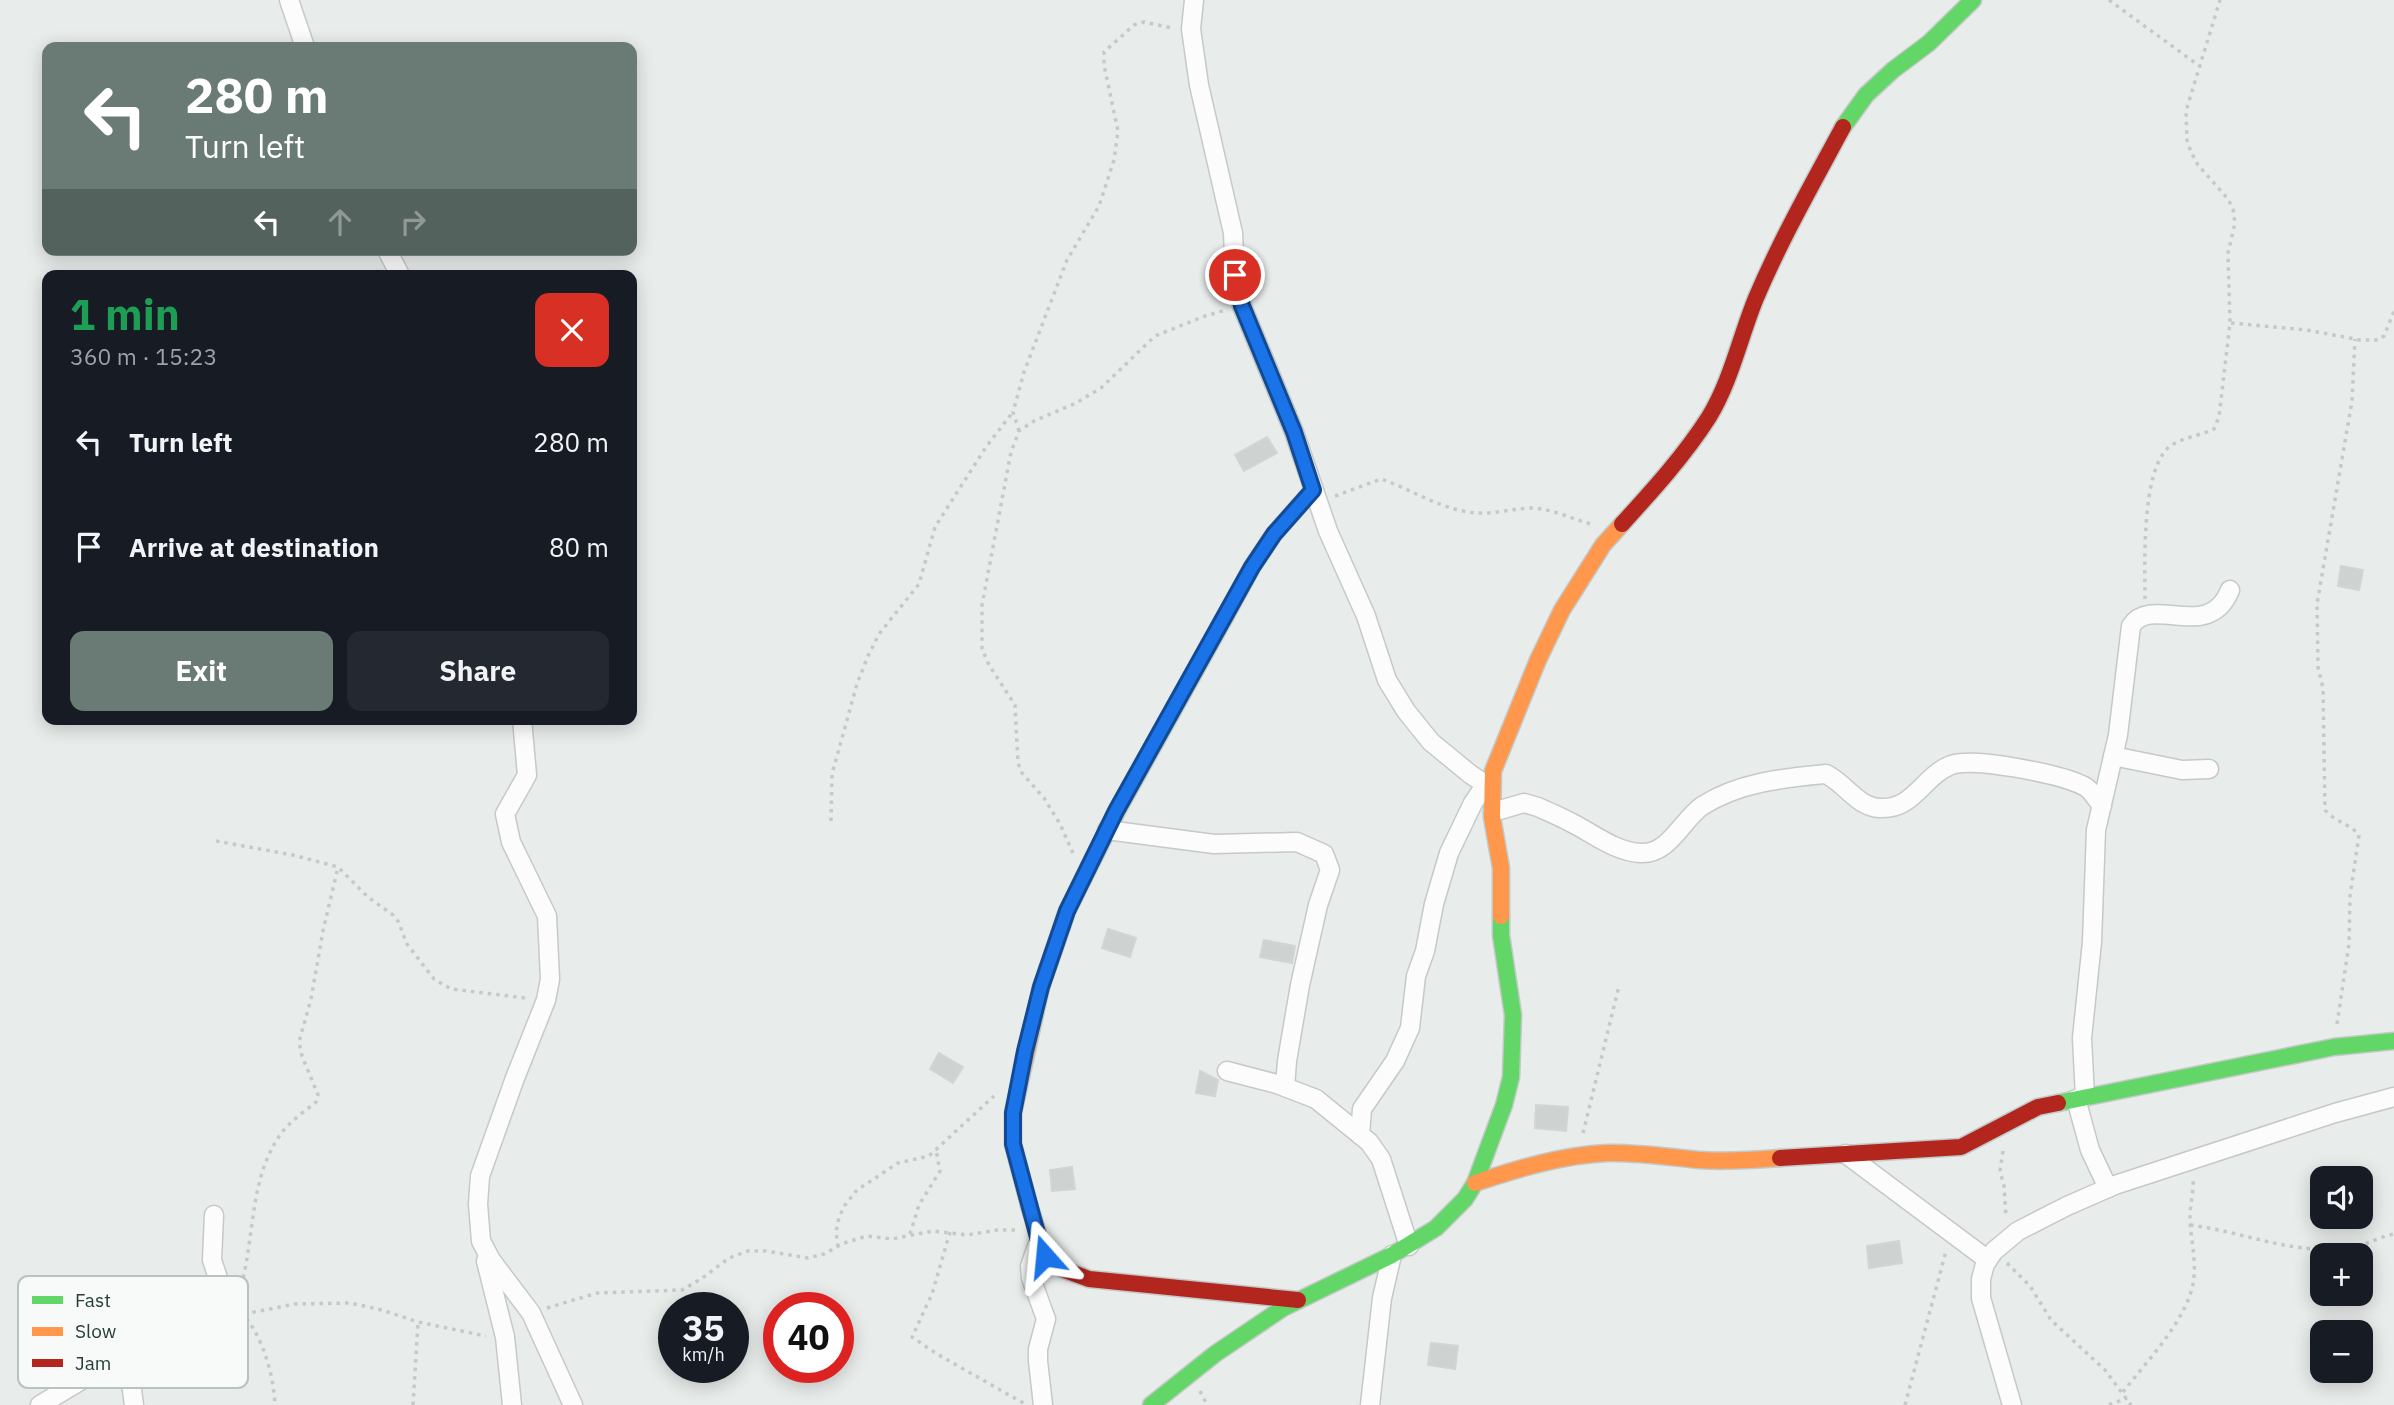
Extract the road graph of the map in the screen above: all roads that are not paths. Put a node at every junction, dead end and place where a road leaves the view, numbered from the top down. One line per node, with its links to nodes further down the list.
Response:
1 (289, 0): 4 (street)
2 (1194, 0): 5 (street)
3 (1973, 0): 10 (street)
4 (303, 42)
5 (1315, 495): 10 (street); 13 (street)
6 (2230, 590): 8 (street)
7 (523, 725): 24 (street)
8 (2113, 757): 9 (street); 11 (street)
9 (2209, 769)
10 (1488, 786): 12 (street); 19 (street)
11 (2102, 806): 12 (street); 18 (street)
12 (1493, 812): 21 (street)
13 (1107, 830): 16 (street); 25 (street)
14 (2394, 1041): 18 (street)
15 (1227, 1071): 16 (street)
16 (1285, 1087): 19 (street)
17 (2394, 1097): 22 (street)
18 (2080, 1098): 20 (street); 22 (street)
19 (1360, 1135): 26 (street)
20 (1846, 1154): 21 (street); 28 (street)
21 (1475, 1183): 26 (street)
22 (2108, 1188): 28 (street)
23 (214, 1215): 29 (street)
24 (481, 1241): 33 (street); 34 (street)
25 (1038, 1243): 30 (street); 35 (street)
26 (1409, 1246): 27 (street)
27 (1392, 1255): 30 (street); 37 (street)
28 (1990, 1256): 38 (street)
29 (219, 1276)
30 (1298, 1300): 36 (street)
31 (68, 1388): 32 (street)
32 (40, 1405)
33 (512, 1405)
34 (573, 1405)
35 (1043, 1405)
36 (1151, 1405)
37 (1370, 1405)
38 (2012, 1405)

